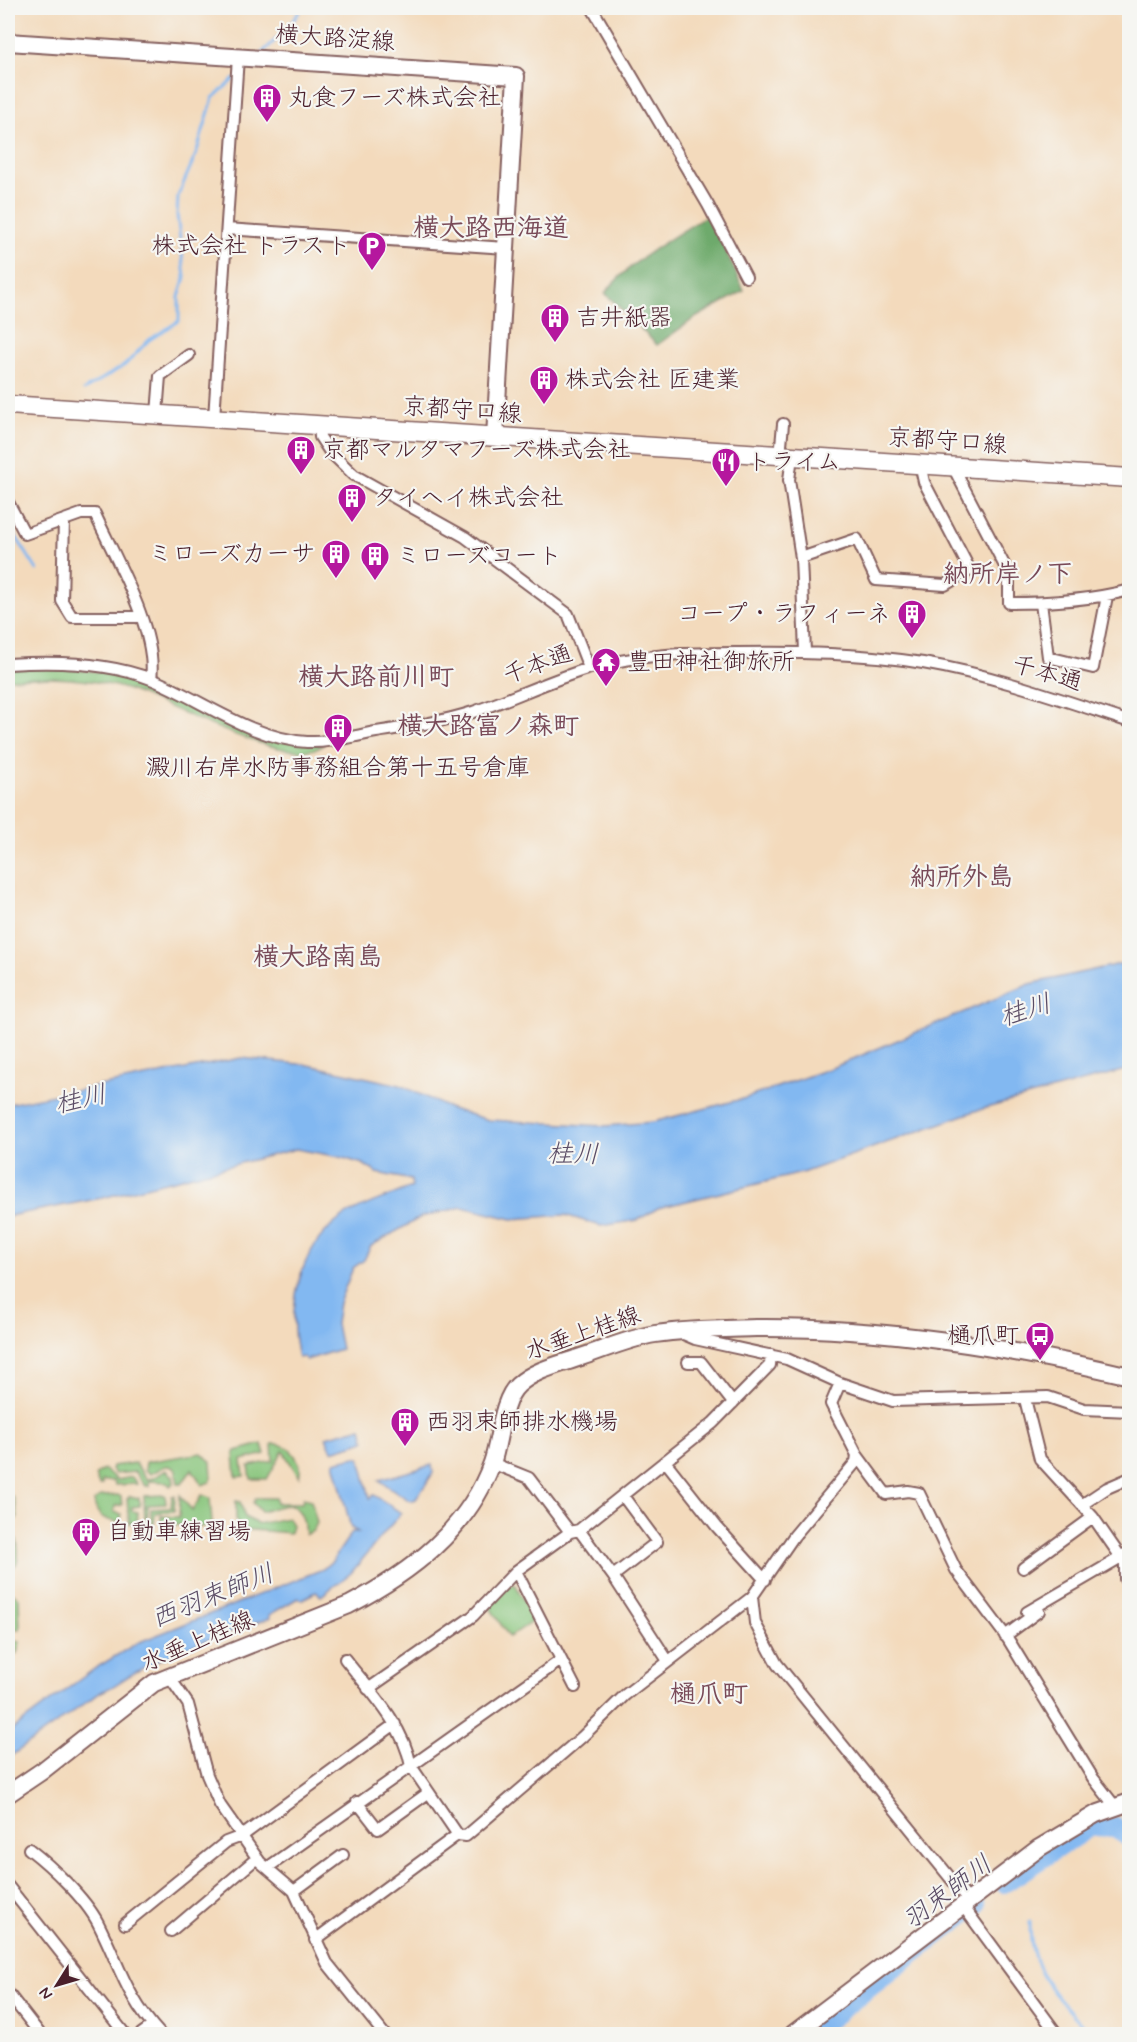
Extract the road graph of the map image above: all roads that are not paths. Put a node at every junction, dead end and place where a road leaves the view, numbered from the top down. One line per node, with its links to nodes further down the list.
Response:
1 (592, 8): 6 (street)
2 (8, 42): 3 (main road, 横大路淀線)
3 (238, 57): 4 (street); 5 (main road, 横大路淀線)
4 (227, 229): 5 (street); 10 (street)
5 (506, 248): 13 (main road)
6 (746, 277)
7 (189, 355): 9 (street)
8 (8, 405): 9 (main road, 京都守口線)
9 (157, 414): 10 (main road, 京都守口線)
10 (214, 418): 12 (main road, 京都守口線)
11 (783, 424): 14 (street)
12 (319, 425): 13 (main road, 京都守口線); 27 (street)
13 (495, 437): 14 (main road, 京都守口線)
14 (786, 456): 15 (main road, 京都守口線); 20 (street)
15 (920, 464): 16 (main road, 京都守口線); 20 (street)
16 (953, 467): 17 (main road, 京都守口線); 23 (street)
17 (1130, 478)
18 (8, 502): 19 (street)
19 (64, 520): 24 (street); 24 (street)
20 (801, 558): 25 (street)
21 (1130, 590): 22 (street)
22 (1107, 596): 23 (street); 23 (street)
23 (1041, 603)
24 (139, 616): 28 (street)
25 (805, 652): 27 (street, 千本通); 29 (street, 千本通)
26 (8, 664): 28 (street, 千本通)
27 (589, 668): 28 (street, 千本通)
28 (151, 679)
29 (1130, 722)
30 (678, 1331): 31 (street); 33 (main road, 水垂上桂線); 40 (main road, 水垂上桂線)
31 (771, 1355): 34 (street); 36 (street)
32 (688, 1362): 36 (street)
33 (1130, 1376)
34 (840, 1383): 35 (street); 38 (street)
35 (1025, 1399): 37 (street); 43 (street)
36 (733, 1403): 39 (street)
37 (1130, 1411)
38 (857, 1455): 50 (street); 55 (street)
39 (665, 1461): 42 (street); 50 (street)
40 (492, 1463): 45 (street); 59 (main road, 水垂上桂線)
41 (1130, 1478): 43 (street)
42 (623, 1496): 45 (street); 49 (street)
43 (1083, 1504): 44 (street)
44 (1093, 1517): 46 (street); 47 (street)
45 (574, 1531): 48 (street); 49 (street)
46 (1125, 1554): 51 (street); 52 (street)
47 (1023, 1568)
48 (516, 1571): 57 (street); 61 (street)
49 (613, 1576): 58 (street)
50 (765, 1580): 53 (street)
51 (1076, 1581): 54 (street); 55 (street)
52 (1130, 1586)
53 (752, 1597): 58 (street); 76 (street)
54 (1027, 1612)
55 (1005, 1636): 67 (street)
56 (345, 1659): 61 (street)
57 (561, 1660): 60 (street); 63 (street)
58 (668, 1661): 68 (street)
59 (168, 1675): 65 (main road, 水垂上桂線); 69 (street)
60 (575, 1687)
61 (368, 1689): 62 (street)
62 (395, 1724): 63 (street); 69 (street)
63 (411, 1766): 64 (street); 66 (street)
64 (428, 1793): 66 (street); 68 (street)
65 (8, 1794)
66 (357, 1802): 73 (street)
67 (1122, 1803): 76 (main road)
68 (458, 1835): 79 (street)
69 (242, 1836): 72 (street); 77 (street)
70 (28, 1849): 81 (street)
71 (343, 1855): 75 (street)
72 (257, 1858): 73 (street); 78 (street)
73 (267, 1868): 75 (street)
74 (8, 1886): 83 (street)
75 (294, 1891): 79 (street)
76 (966, 1903): 87 (main road); 88 (street)
77 (125, 1924)
78 (171, 1931)
79 (315, 1940): 86 (street)
80 (8, 1993): 82 (street)
81 (152, 2026): 84 (street); 85 (street)
82 (40, 2034)
83 (125, 2034)
84 (141, 2034)
85 (160, 2034)
86 (384, 2034)
87 (793, 2034)
88 (1057, 2034)

